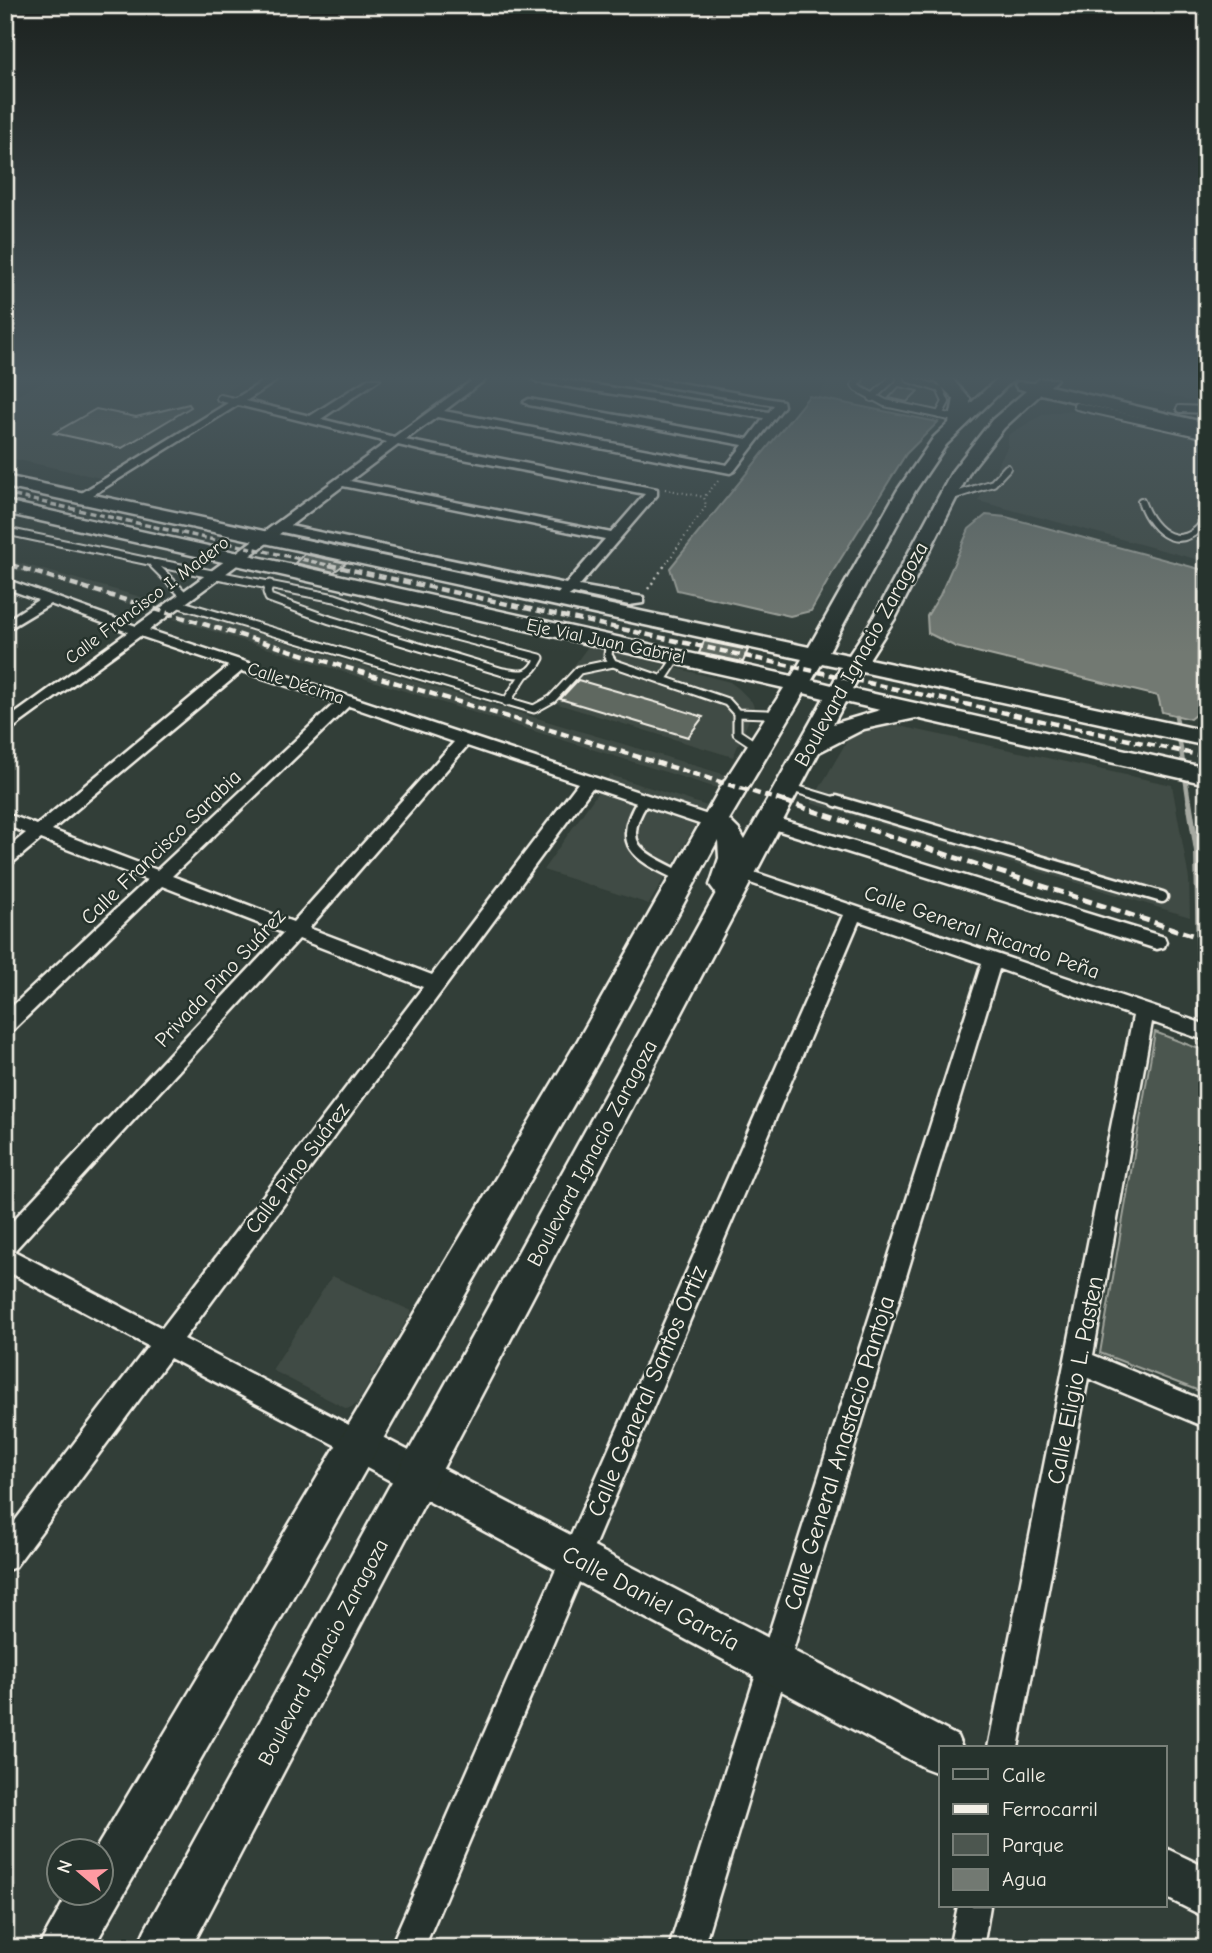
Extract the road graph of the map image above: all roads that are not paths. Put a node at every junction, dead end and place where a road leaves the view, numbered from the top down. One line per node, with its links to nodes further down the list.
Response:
1 (125, 470): 9 (street)
2 (355, 470): 8 (street, Calle Francisco I. Madero)
3 (538, 470): 16 (street)
4 (920, 470): 26 (main road, Boulevard Ignacio Zaragoza)
5 (963, 470): 10 (main road, Boulevard Ignacio Zaragoza)
6 (1005, 470): 10 (lane)
7 (5, 481): 9 (main road, Eje Vial Juan Gabriel)
8 (338, 482): 15 (street, Calle Francisco I. Madero); 16 (street)
9 (81, 497): 15 (main road, Eje Vial Juan Gabriel)
10 (947, 498): 27 (main road, Boulevard Ignacio Zaragoza)
11 (1141, 501): 13 (lane)
12 (5, 506): 17 (main road, Eje Vial Juan Gabriel)
13 (1207, 518)
14 (5, 531): 18 (lane)
15 (270, 532): 17 (street, Calle Francisco I. Madero); 22 (main road, Eje Vial Juan Gabriel)
16 (613, 537): 22 (street)
17 (236, 558): 19 (street, Calle Francisco I. Madero); 31 (main road, Eje Vial Juan Gabriel)
18 (151, 562): 19 (lane); 24 (lane)
19 (215, 574): 21 (lane); 24 (street, Calle Francisco I. Madero)
20 (5, 583): 23 (street, Calle Décima)
21 (270, 584): 37 (lane); 37 (lane)
22 (564, 595): 25 (street); 30 (main road, Eje Vial Juan Gabriel)
23 (49, 599): 28 (street); 29 (street, Calle Décima)
24 (180, 600): 29 (street, Calle Francisco I. Madero); 42 (lane)
25 (638, 600)
26 (838, 612): 30 (main road); 36 (main road, Boulevard Ignacio Zaragoza)
27 (885, 617): 38 (main road, Boulevard Ignacio Zaragoza); 40 (main road)
28 (5, 627)
29 (138, 631): 35 (street, Calle Décima); 45 (street, Calle Francisco I. Madero)
30 (744, 640): 36 (main road, Eje Vial Juan Gabriel)
31 (610, 641): 32 (main road, Eje Vial Juan Gabriel); 33 (lane)
32 (678, 656): 34 (main road, Eje Vial Juan Gabriel); 39 (lane)
33 (613, 663): 39 (lane); 42 (lane)
34 (705, 663): 36 (main road, Eje Vial Juan Gabriel); 46 (main road)
35 (240, 665): 41 (street, Calle Décima); 57 (street)
36 (807, 669): 38 (main road, Eje Vial Juan Gabriel); 38 (main road, Eje Vial Juan Gabriel); 46 (main road, Boulevard Ignacio Zaragoza)
37 (524, 675): 42 (lane)
38 (848, 678): 40 (main road, Eje Vial Juan Gabriel); 44 (main road, Eje Vial Juan Gabriel); 49 (main road, Boulevard Ignacio Zaragoza)
39 (662, 680): 43 (lane)
40 (951, 682): 47 (main road, Eje Vial Juan Gabriel)
41 (347, 700): 48 (street, Calle Décima); 60 (street, Calle Francisco Sarabia)
42 (506, 702)
43 (737, 713): 46 (lane); 46 (lane)
44 (940, 715): 49 (main road); 50 (main road, Eje Vial Juan Gabriel)
45 (5, 729)
46 (761, 737): 52 (main road); 56 (main road, Boulevard Ignacio Zaragoza)
47 (1198, 738)
48 (465, 739): 51 (street, Calle Décima); 65 (street, Privada Pino Suárez)
49 (809, 747): 52 (main road, Boulevard Ignacio Zaragoza)
50 (1202, 775)
51 (589, 780): 53 (street, Calle Décima); 68 (street, Calle Pino Suárez)
52 (790, 784): 55 (main road, Boulevard Ignacio Zaragoza); 62 (lane)
53 (644, 799): 56 (street, Calle Décima); 61 (lane)
54 (5, 819): 57 (street)
55 (770, 822): 59 (main road, Boulevard Ignacio Zaragoza); 66 (street)
56 (714, 824): 61 (main road, Boulevard Ignacio Zaragoza); 63 (main road)
57 (39, 832): 58 (street); 60 (street)
58 (5, 860)
59 (742, 874): 63 (main road, Boulevard Ignacio Zaragoza); 64 (street, Calle General Ricardo Peña)
60 (161, 878): 65 (street); 70 (street, Calle Francisco Sarabia)
61 (684, 878): 77 (main road, Boulevard Ignacio Zaragoza)
62 (1162, 897)
63 (721, 912): 78 (main road, Boulevard Ignacio Zaragoza)
64 (854, 912): 67 (street, Calle General Ricardo Peña); 80 (street, Calle General Santos Ortiz)
65 (296, 930): 68 (street); 72 (street, Privada Pino Suárez)
66 (1157, 942)
67 (993, 958): 69 (street, Calle General Ricardo Peña); 81 (street, Calle General Anastacio Pantoja)
68 (436, 984): 74 (street, Calle Pino Suárez)
69 (1144, 1011): 71 (street, Calle General Ricardo Peña); 75 (street, Calle Eligio L. Pasten)
70 (5, 1025)
71 (1207, 1033)
72 (5, 1245)
73 (5, 1258): 74 (street)
74 (166, 1342): 77 (street); 79 (street, Calle Pino Suárez)
75 (1079, 1362): 76 (street); 82 (street, Calle Eligio L. Pasten)
76 (1207, 1415)
77 (360, 1445): 78 (main road, Calle Daniel García); 84 (main road, Boulevard Ignacio Zaragoza)
78 (419, 1475): 80 (main road, Calle Daniel García); 90 (main road, Boulevard Ignacio Zaragoza)
79 (5, 1557)
80 (575, 1558): 81 (main road, Calle Daniel García); 91 (street, Calle General Santos Ortiz)
81 (774, 1663): 83 (main road, Calle Daniel García); 92 (street, Calle General Anastacio Pantoja)
82 (1003, 1746)
83 (939, 1751)
84 (116, 1861)
85 (1166, 1873): 86 (main road)
86 (1207, 1894)
87 (88, 1908): 89 (main road)
88 (974, 1908): 93 (street)
89 (64, 1948)
90 (163, 1948)
91 (407, 1948)
92 (686, 1948)
93 (966, 1948)

